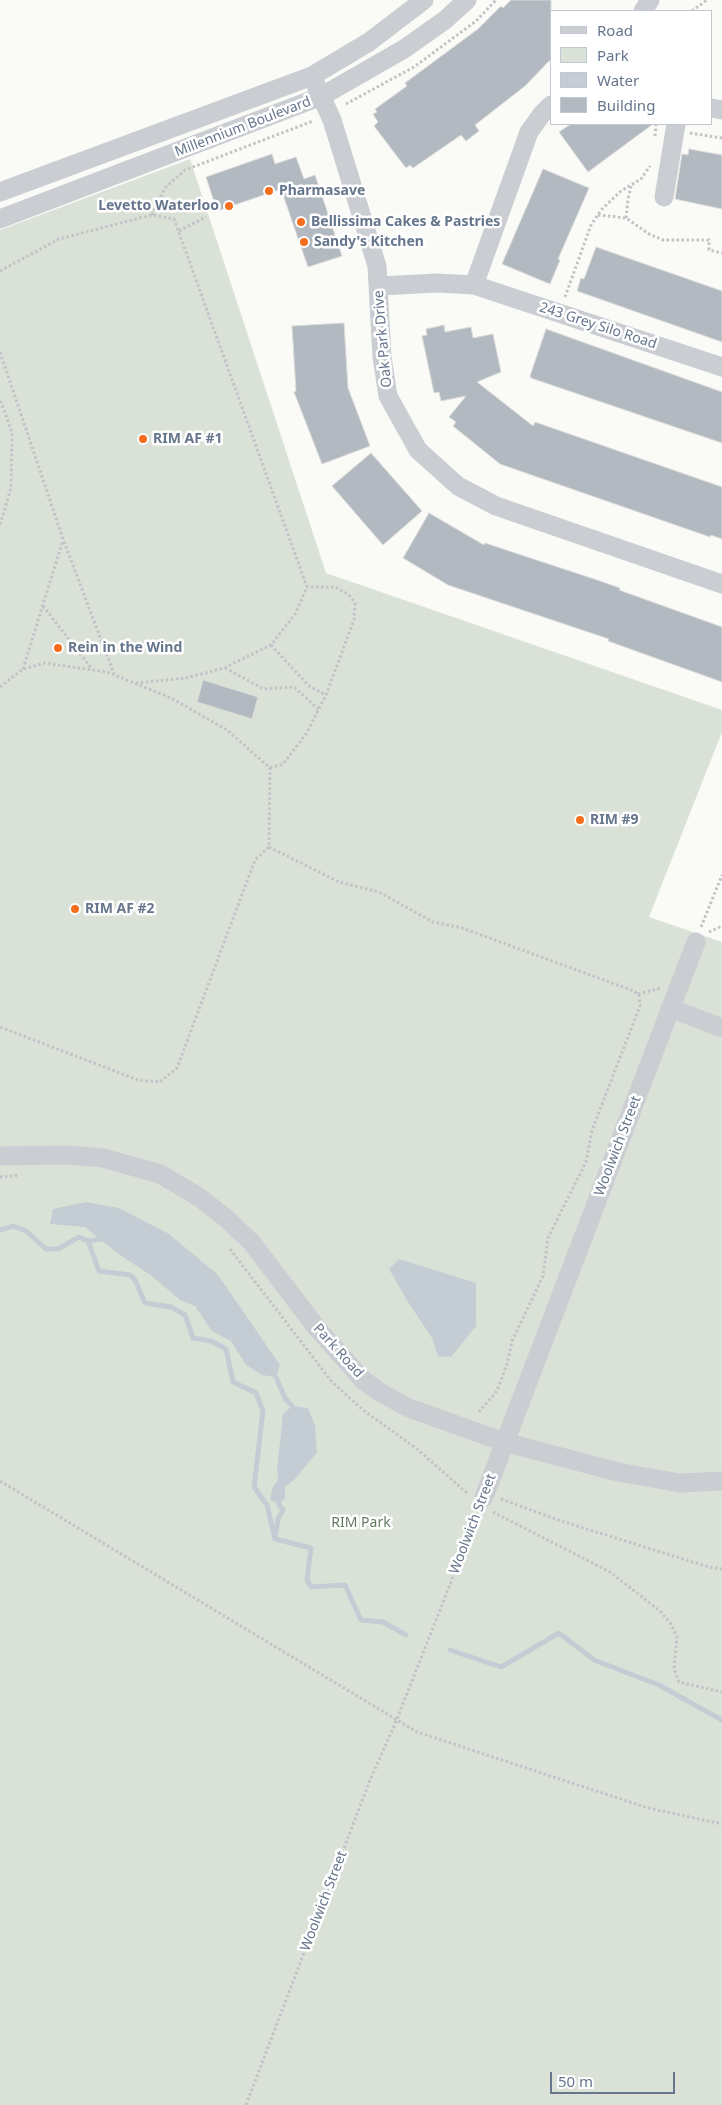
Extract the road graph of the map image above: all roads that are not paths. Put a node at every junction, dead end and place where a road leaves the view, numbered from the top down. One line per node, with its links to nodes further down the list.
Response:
1 (424, 0): 3 (street, Millennium Boulevard)
2 (467, 0): 4 (street, Millennium Boulevard)
3 (312, 76): 4 (street, Oak Park Drive); 7 (street, Millennium Boulevard)
4 (322, 96): 9 (street, Millennium Boulevard); 11 (street, Oak Park Drive)
5 (550, 107): 10 (street)
6 (676, 125): 8 (street)
7 (0, 192)
8 (664, 197)
9 (0, 220)
10 (474, 285): 11 (street, 243 Grey Silo Road); 12 (street, 243 Grey Silo Road)
11 (379, 286): 13 (street, Oak Park Drive)
12 (722, 367)
13 (722, 584)
14 (696, 942): 15 (street, Woolwich Street)
15 (670, 1008): 16 (street); 18 (street, Woolwich Street)
16 (722, 1028)
17 (0, 1156): 18 (street, Park Road)
18 (504, 1442): 19 (street, Park Road); 20 (street, Woolwich Street)
19 (722, 1481)
20 (483, 1501)

